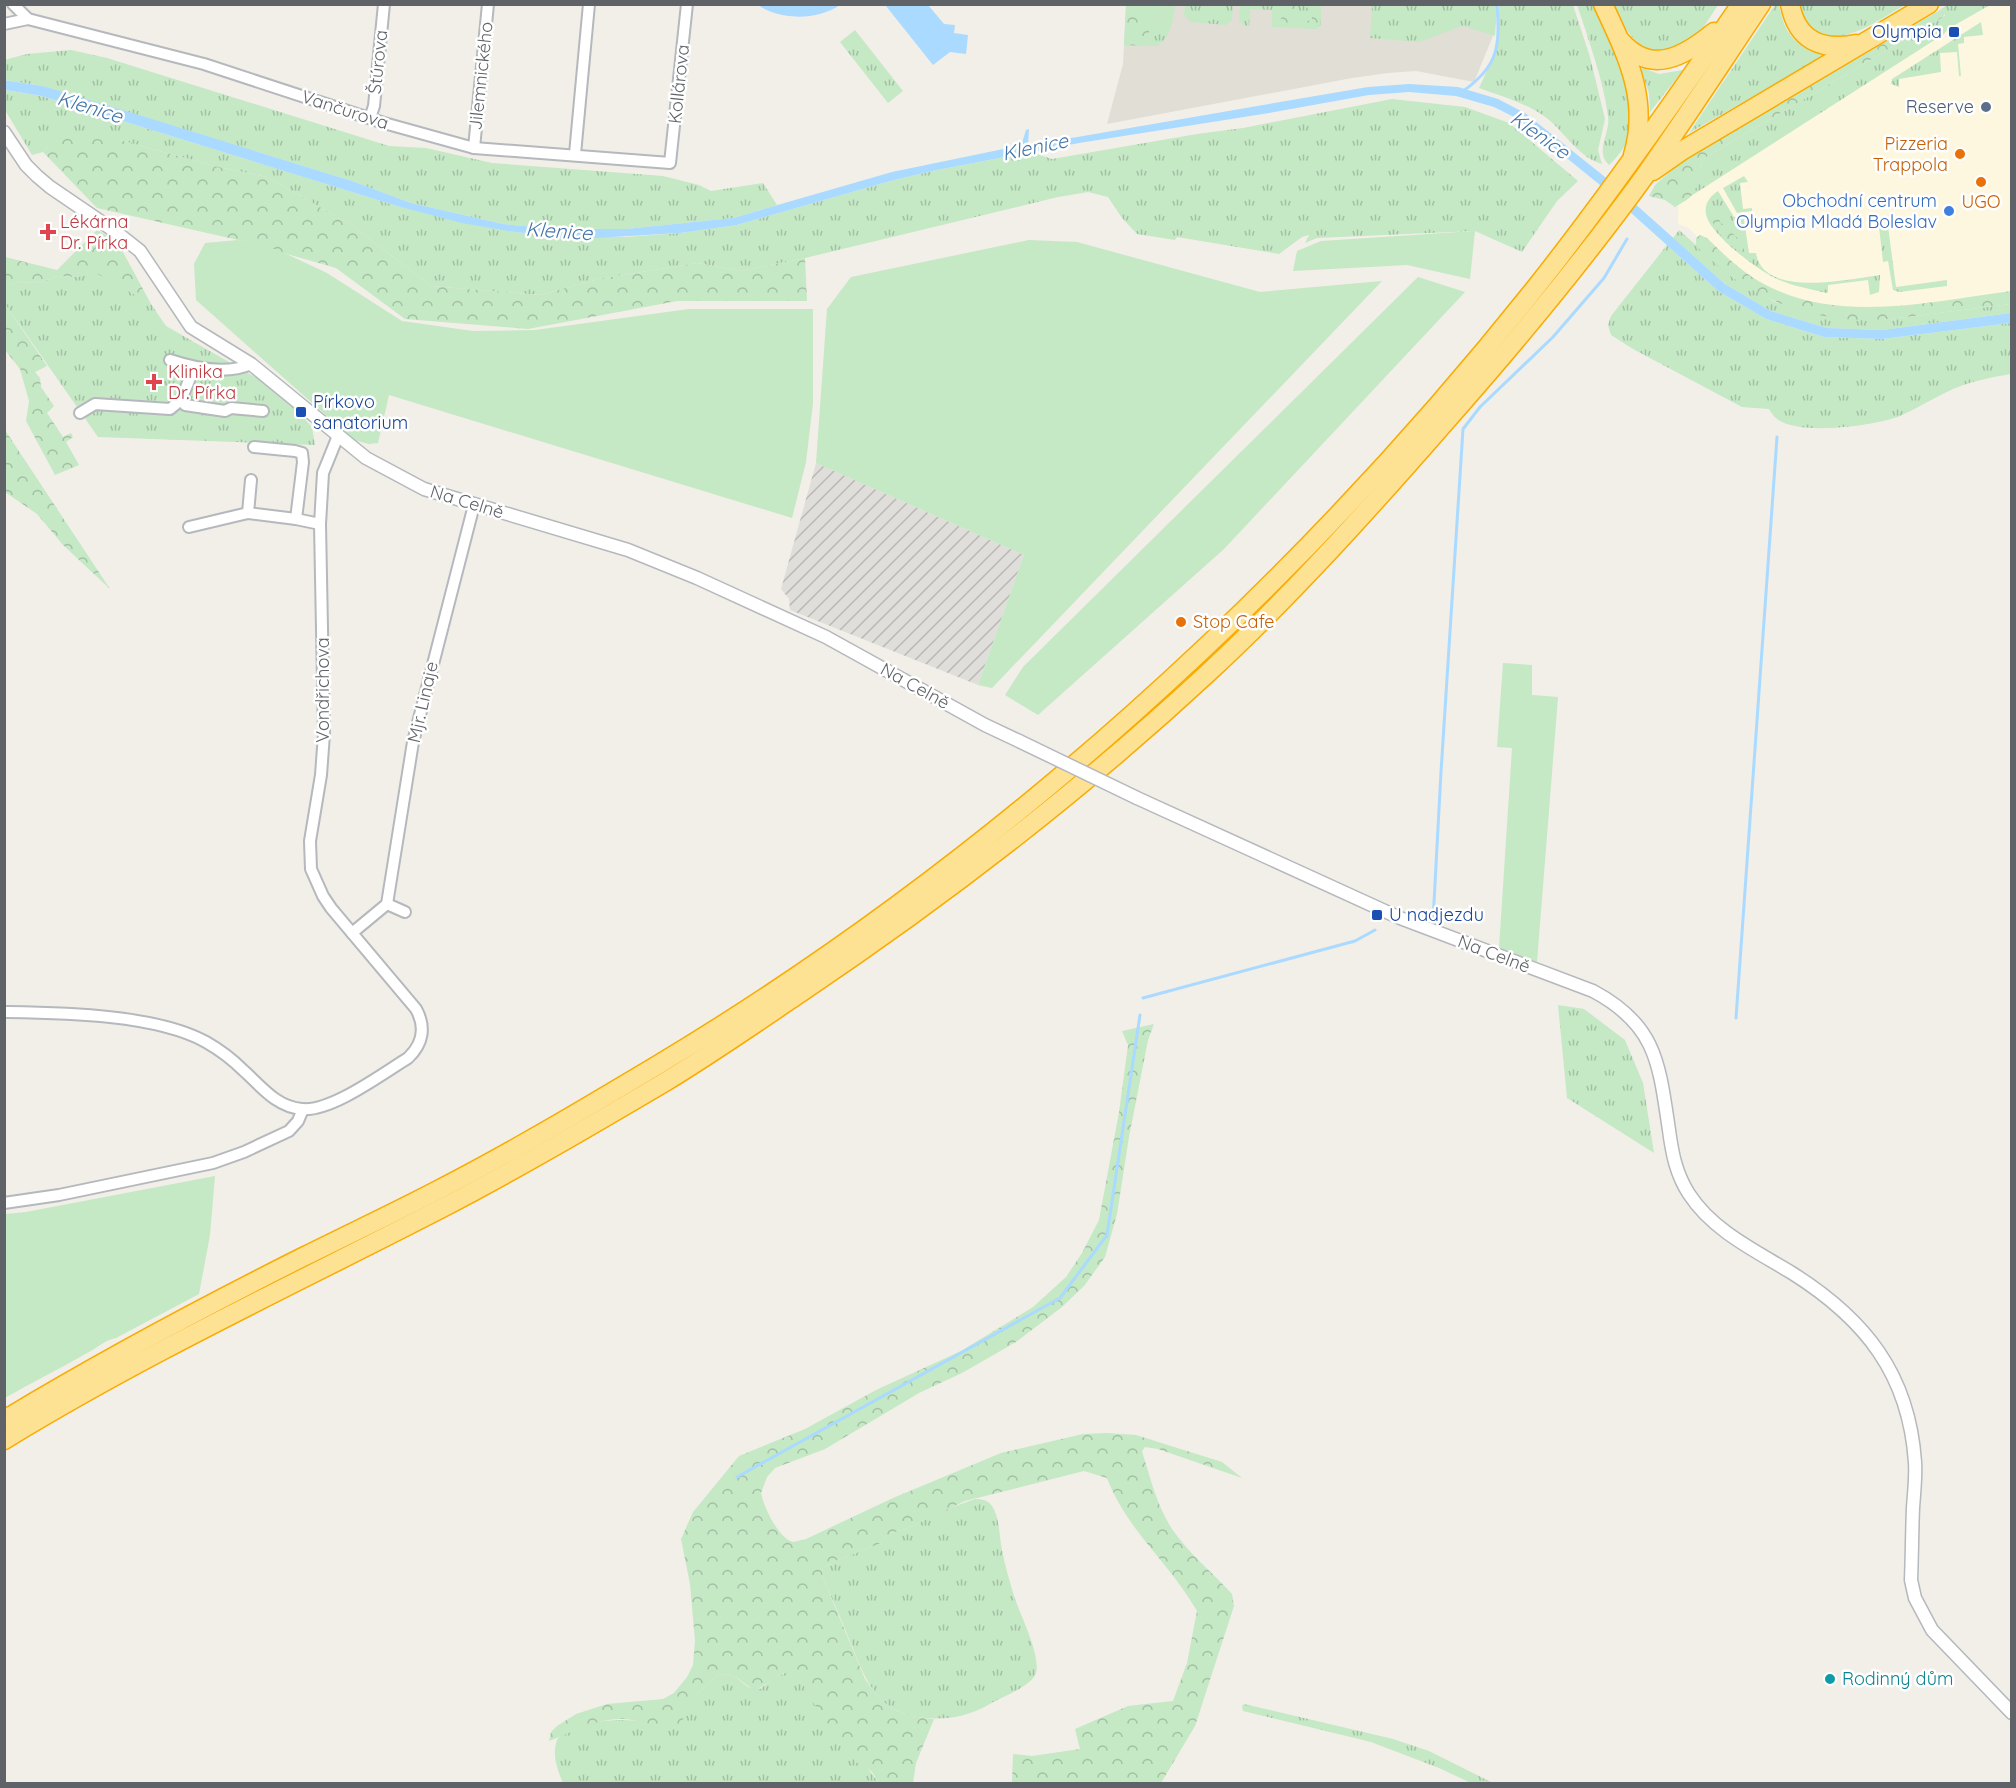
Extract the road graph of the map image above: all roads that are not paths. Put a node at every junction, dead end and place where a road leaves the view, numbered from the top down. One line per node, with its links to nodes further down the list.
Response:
1 (13, 4): 11 (street)
2 (384, 4): 15 (street, Štúrova)
3 (488, 4): 17 (street, Jilemnického)
4 (590, 4): 18 (street)
5 (687, 4): 19 (street, Kollárova)
6 (1602, 4): 13 (highway)
7 (1761, 4): 21 (highway)
8 (1790, 4): 14 (highway)
9 (1929, 4): 14 (highway)
10 (1740, 5): 13 (highway); 20 (highway)
11 (28, 19): 12 (street, Vančurova); 15 (street, Vančurova)
12 (4, 24)
13 (1618, 38): 20 (highway)
14 (1864, 43): 21 (highway)
15 (370, 118): 17 (street, Vančurova)
16 (4, 132): 24 (street, Na Celně)
17 (474, 148): 18 (street, Vančurova)
18 (574, 154): 19 (street, Vančurova)
19 (670, 163)
20 (1630, 165): 22 (highway)
21 (1644, 176): 22 (highway)
22 (1598, 222): 43 (highway); 44 (highway)
23 (170, 360): 25 (street)
24 (251, 364): 25 (street); 29 (street, Na Celně)
25 (194, 368): 26 (street)
26 (181, 400): 27 (street); 28 (street)
27 (263, 411)
28 (80, 413)
29 (338, 436): 32 (street, Na Celně); 35 (street, Vondřichova)
30 (254, 447): 34 (street)
31 (251, 480): 33 (street)
32 (474, 505): 37 (street, Mjr. Linaje); 45 (street, Na Celně, bridge)
33 (248, 513): 34 (street); 36 (street)
34 (296, 519): 35 (street)
35 (320, 524): 39 (street, Vondřichova)
36 (189, 527)
37 (387, 904): 38 (street); 39 (street)
38 (405, 912)
39 (352, 933): 41 (street, Vondřichova)
40 (4, 1012): 41 (street)
41 (303, 1109): 42 (street)
42 (4, 1203)
43 (4, 1420)
44 (4, 1440)
45 (2012, 1713)

